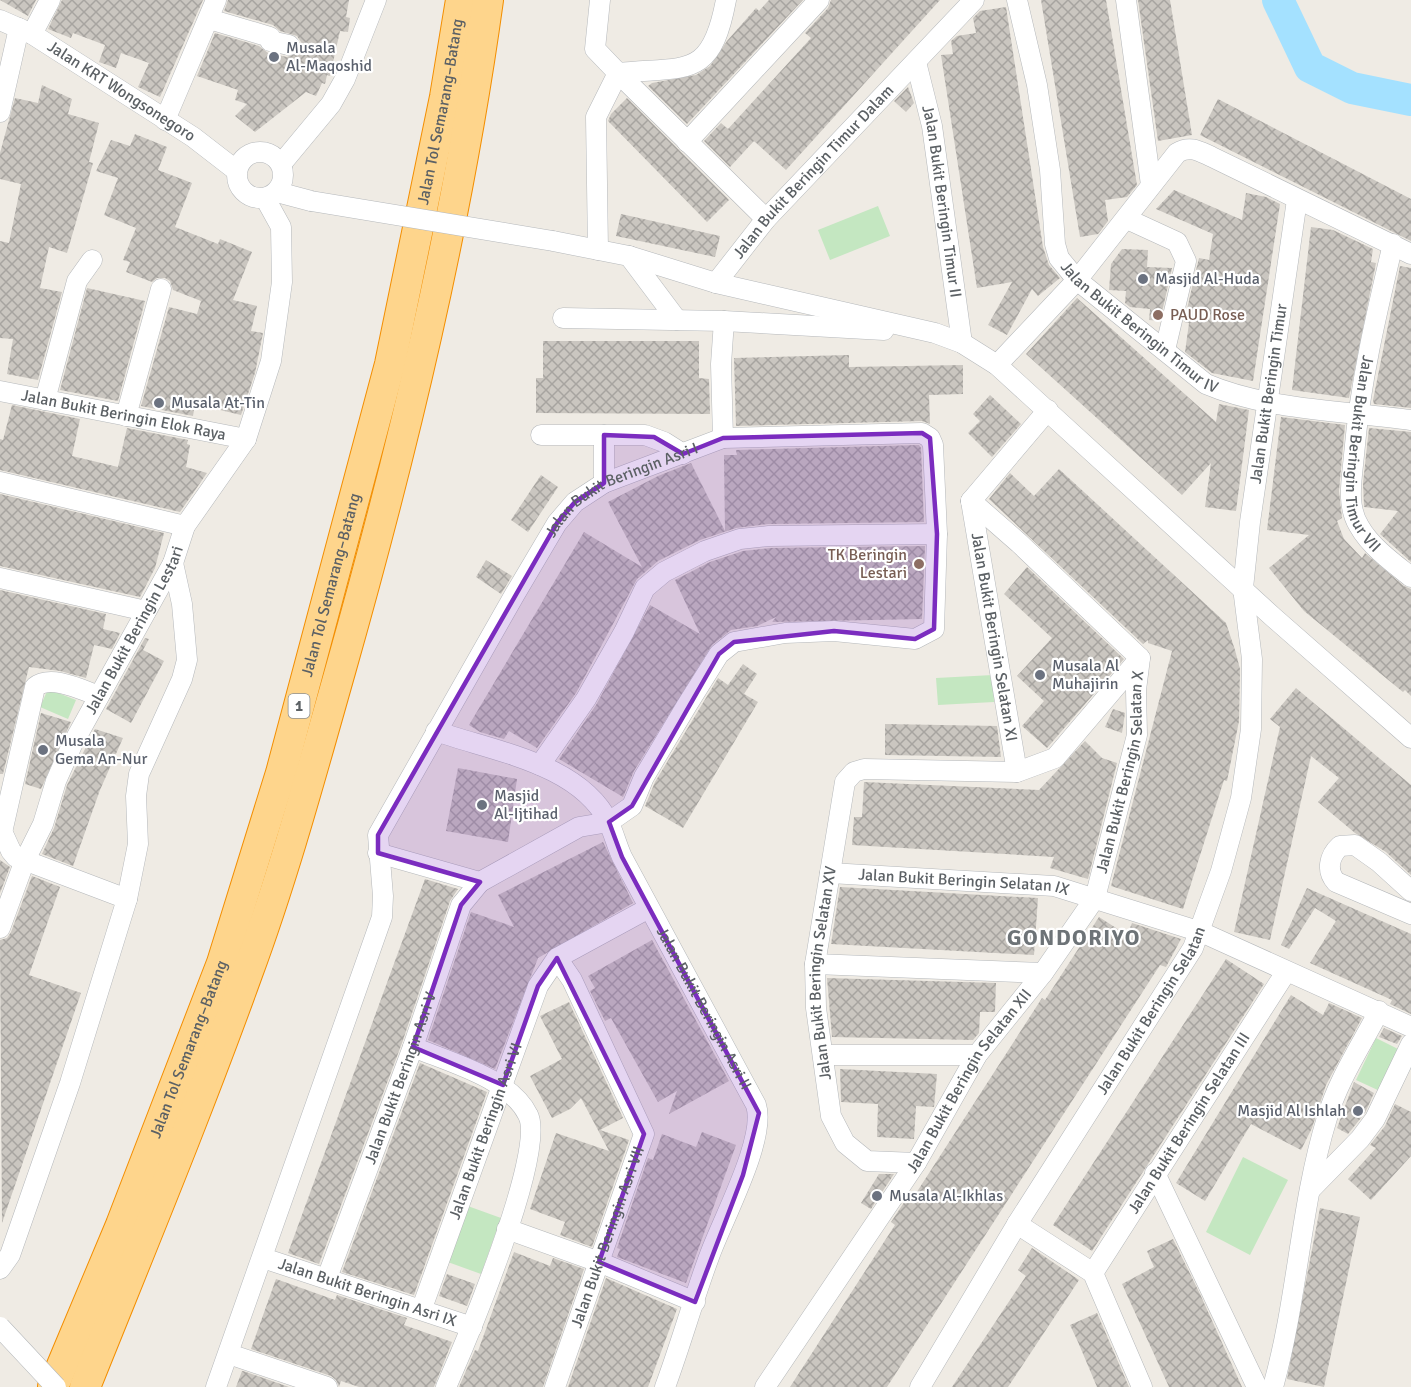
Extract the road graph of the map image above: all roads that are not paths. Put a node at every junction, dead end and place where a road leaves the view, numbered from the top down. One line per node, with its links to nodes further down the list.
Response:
1 (50, 0): 14 (street)
2 (216, 0): 12 (street)
3 (376, 0): 21 (street)
4 (461, 0): 110 (highway, Jalan Tol Semarang–Batang / 1)
5 (488, 0): 111 (highway, Jalan Tol Semarang–Batang / 1)
6 (600, 0): 17 (street)
7 (726, 0): 17 (street)
8 (819, 0): 20 (street)
9 (974, 0): 16 (street, Jalan Bukit Beringin Timur Dalam)
10 (1017, 0): 33 (street, Jalan Bukit Beringin Timur IV)
11 (1126, 0): 23 (street)
12 (209, 19): 15 (street); 19 (street)
13 (0, 20): 14 (street, Jalan KRT Wongsonegoro)
14 (25, 31): 18 (street); 19 (street, Jalan KRT Wongsonegoro)
15 (289, 45)
16 (916, 62): 26 (street, Jalan Bukit Beringin Timur Dalam); 40 (street, Jalan Bukit Beringin Timur II)
17 (618, 73): 20 (street); 29 (street)
18 (0, 112)
19 (165, 120): 22 (street, Jalan KRT Wongsonegoro)
20 (687, 142): 26 (street)
21 (282, 164): 22 (street); 24 (street)
22 (237, 171): 24 (street)
23 (1151, 185): 25 (street); 27 (street)
24 (271, 195): 29 (street, bridge); 53 (street, Jalan Bukit Beringin Lestari)
25 (1297, 200): 28 (street); 45 (street, Jalan Bukit Beringin Timur)
26 (766, 219): 34 (street, Jalan Bukit Beringin Timur Dalam)
27 (1127, 219): 33 (street); 41 (street)
28 (1393, 244): 30 (street); 47 (street, Jalan Bukit Beringin Timur VII)
29 (598, 250): 31 (street)
30 (1411, 254)
31 (629, 256): 34 (street); 37 (street)
32 (92, 260): 44 (street)
33 (1077, 280): 41 (street, Jalan Bukit Beringin Timur IV); 42 (street)
34 (716, 284): 39 (street)
35 (161, 289): 48 (street)
36 (563, 318): 37 (street)
37 (676, 320): 38 (street)
38 (724, 321): 39 (street); 52 (street)
39 (934, 333): 40 (street)
40 (962, 343): 42 (street)
41 (1165, 350): 45 (street, Jalan Bukit Beringin Timur IV)
42 (998, 365): 46 (street)
43 (0, 391): 44 (street, Jalan Bukit Beringin Elok Raya)
44 (45, 400): 48 (street, Jalan Bukit Beringin Elok Raya)
45 (1268, 401): 47 (street, Jalan Bukit Beringin Timur IV); 63 (street, Jalan Bukit Beringin Timur)
46 (1048, 410): 57 (street); 63 (street)
47 (1357, 413): 49 (street, Jalan Bukit Beringin Timur IV); 61 (street, Jalan Bukit Beringin Timur VII)
48 (126, 417): 53 (street, Jalan Bukit Beringin Elok Raya)
49 (1411, 420)
50 (541, 435): 51 (street)
51 (604, 435): 54 (street); 56 (street)
52 (723, 438): 54 (street, Jalan Bukit Beringin Asri I); 59 (street, Jalan Bukit Beringin Asri I)
53 (246, 439): 58 (street, Jalan Bukit Beringin Lestari)
54 (682, 454): 56 (street, Jalan Bukit Beringin Asri I)
55 (0, 482): 58 (street)
56 (604, 483): 67 (street, Jalan Bukit Beringin Asri I)
57 (971, 501): 65 (street, Jalan Bukit Beringin Selatan X); 70 (street, Jalan Bukit Beringin Selatan XI)
58 (185, 526): 60 (street, Jalan Bukit Beringin Lestari)
59 (937, 534): 69 (street); 71 (street)
60 (173, 564): 64 (street, Jalan Bukit Beringin Lestari); 79 (street)
61 (1411, 577)
62 (0, 578): 64 (street)
63 (1243, 588): 68 (street); 83 (street, Jalan Bukit Beringin Selatan)
64 (146, 611): 66 (street, Jalan Bukit Beringin Lestari)
65 (1140, 658): 70 (street); 78 (street, Jalan Bukit Beringin Selatan X)
66 (99, 696): 72 (street); 74 (street, Jalan Bukit Beringin Lestari)
67 (436, 731): 69 (street, Jalan Bukit Beringin Asri II); 73 (street, Jalan Bukit Beringin Asri I)
68 (1411, 738)
69 (540, 765): 71 (street, Jalan Bukit Beringin Asri II)
70 (1017, 772): 75 (street, Jalan Bukit Beringin Selatan XV)
71 (609, 822): 76 (street, Jalan Bukit Beringin Asri V); 80 (street, Jalan Bukit Beringin Asri II)
72 (1, 827): 74 (street)
73 (378, 854): 76 (street); 100 (street, Jalan Bukit Beringin Asri I)
74 (25, 860): 79 (street); 82 (street, Jalan Bukit Beringin Lestari)
75 (830, 873): 78 (street, Jalan Bukit Beringin Selatan IX); 85 (street, Jalan Bukit Beringin Selatan XV)
76 (480, 882): 91 (street, Jalan Bukit Beringin Asri V)
77 (1411, 891): 81 (street)
78 (1095, 898): 83 (street, Jalan Bukit Beringin Selatan IX); 87 (street, Jalan Bukit Beringin Selatan XII)
79 (127, 899): 102 (street)
80 (649, 908): 84 (street); 105 (street, Jalan Bukit Beringin Asri II)
81 (1411, 914)
82 (0, 928)
83 (1201, 932): 86 (street, Jalan Bukit Beringin Selatan IX); 98 (street, Jalan Bukit Beringin Selatan)
84 (557, 958): 94 (street, Jalan Bukit Beringin Asri VI); 101 (street, Jalan Bukit Beringin Asri VII)
85 (815, 964): 87 (street); 92 (street, Jalan Bukit Beringin Selatan XV)
86 (1286, 972): 88 (street, Jalan Bukit Beringin Selatan IX); 96 (street, Jalan Bukit Beringin Selatan III)
87 (1043, 973): 93 (street, Jalan Bukit Beringin Selatan XII)
88 (1379, 1011): 89 (street, Jalan Bukit Beringin Selatan IX); 97 (street)
89 (1411, 1026)
90 (1411, 1044): 97 (street)
91 (413, 1047): 94 (street); 104 (street, Jalan Bukit Beringin Asri V)
92 (823, 1055): 93 (street); 95 (street, Jalan Bukit Beringin Selatan XV)
93 (977, 1055): 95 (street, Jalan Bukit Beringin Selatan XII)
94 (503, 1085): 99 (street); 106 (street, Jalan Bukit Beringin Asri VI)
95 (916, 1163): 117 (street, Jalan Bukit Beringin Selatan XII)
96 (1155, 1173): 103 (street, Jalan Bukit Beringin Selatan III); 120 (street)
97 (1308, 1192): 121 (street)
98 (1017, 1224): 103 (street); 118 (street, Jalan Bukit Beringin Selatan)
99 (507, 1229): 101 (street); 108 (street)
100 (263, 1258): 104 (street, Jalan Bukit Beringin Asri IX); 109 (street, Jalan Bukit Beringin Asri I)
101 (599, 1262): 105 (street); 115 (street, Jalan Bukit Beringin Asri VII)
102 (0, 1269)
103 (1093, 1273): 119 (street)
104 (327, 1278): 106 (street, Jalan Bukit Beringin Asri IX)
105 (695, 1302): 116 (street, Jalan Bukit Beringin Asri II)
106 (422, 1308): 108 (street, Jalan Bukit Beringin Asri IX)
107 (0, 1327): 110 (street, bridge)
108 (472, 1327): 114 (street)
109 (229, 1354): 112 (street, Jalan Bukit Beringin Asri I); 113 (street)
110 (55, 1387)
111 (85, 1387)
112 (216, 1387)
113 (327, 1387)
114 (446, 1387)
115 (555, 1387)
116 (665, 1387)
117 (765, 1387)
118 (920, 1387)
119 (1142, 1387)
120 (1257, 1387)
121 (1273, 1387)

